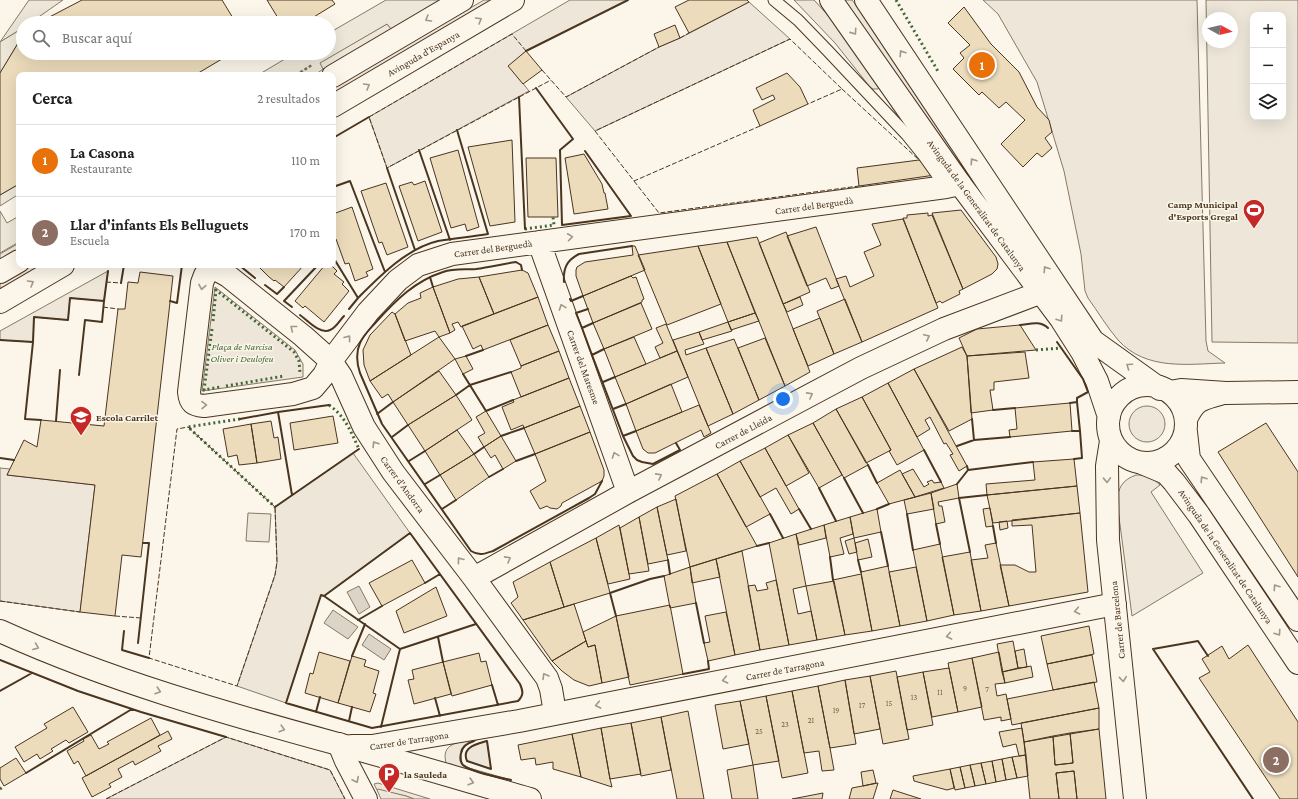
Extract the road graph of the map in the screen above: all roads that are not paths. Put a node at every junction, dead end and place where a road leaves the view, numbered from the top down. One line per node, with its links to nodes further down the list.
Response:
1 (462, 0): 6 (street, one-way to 6)
2 (513, 0): 7 (street, Avinguda d'Espanya, one-way to 2)
3 (774, 0): 8 (lane)
4 (831, 0): 8 (street, Avinguda de la Generalitat de Catalunya, one-way to 8)
5 (866, 0): 17 (street, Avinguda de la Generalitat de Catalunya, one-way to 5)
6 (336, 74)
7 (336, 104)
8 (953, 185): 9 (street, Carrer del Berguedà, one-way to 8); 14 (street, Avinguda de la Generalitat de Catalunya)
9 (539, 242): 16 (street, Carrer del Berguedà, one-way to 9); 24 (street, Carrer del Maresme, one-way to 9)
10 (16, 263): 12 (street)
11 (58, 268): 15 (street, one-way to 11)
12 (0, 272)
13 (228, 276): 16 (street, Carrer d'Andorra, one-way to 13); 16 (street, Carrer del Berguedà, one-way to 16)
14 (1042, 292): 20 (street, Avinguda de la Generalitat de Catalunya, one-way to 20); 24 (street, Carrer de Lleida, one-way to 14)
15 (0, 302)
16 (331, 361): 25 (street, Carrer d'Andorra, one-way to 16)
17 (1165, 391): 18 (street); 20 (street); 21 (street)
18 (1226, 392): 19 (street); 21 (street)
19 (1298, 392)
20 (1109, 417): 22 (street)
21 (1186, 425): 23 (street); 27 (street, one-way to 21)
22 (1111, 442): 23 (street); 26 (street, Carrer de Barcelona, one-way to 26)
23 (1142, 464): 29 (street, Avinguda de la Generalitat de Catalunya, one-way to 29)
24 (628, 492): 25 (street, Carrer de Lleida, one-way to 24)
25 (474, 578): 30 (street, Carrer d'Andorra, one-way to 25)
26 (1115, 604): 30 (street, Carrer de Tarragona, one-way to 30); 36 (street, Carrer de Barcelona, one-way to 36)
27 (1298, 620)
28 (0, 631): 32 (street, one-way to 32)
29 (1298, 663)
30 (555, 713): 31 (street, Carrer de Tarragona)
31 (455, 732): 32 (street, Carrer de Tarragona); 33 (street, Carrer de Tarragona)
32 (343, 753): 33 (street); 34 (street, one-way to 34)
33 (400, 762): 35 (street, one-way to 35)
34 (366, 799)
35 (530, 799)
36 (1135, 799)

